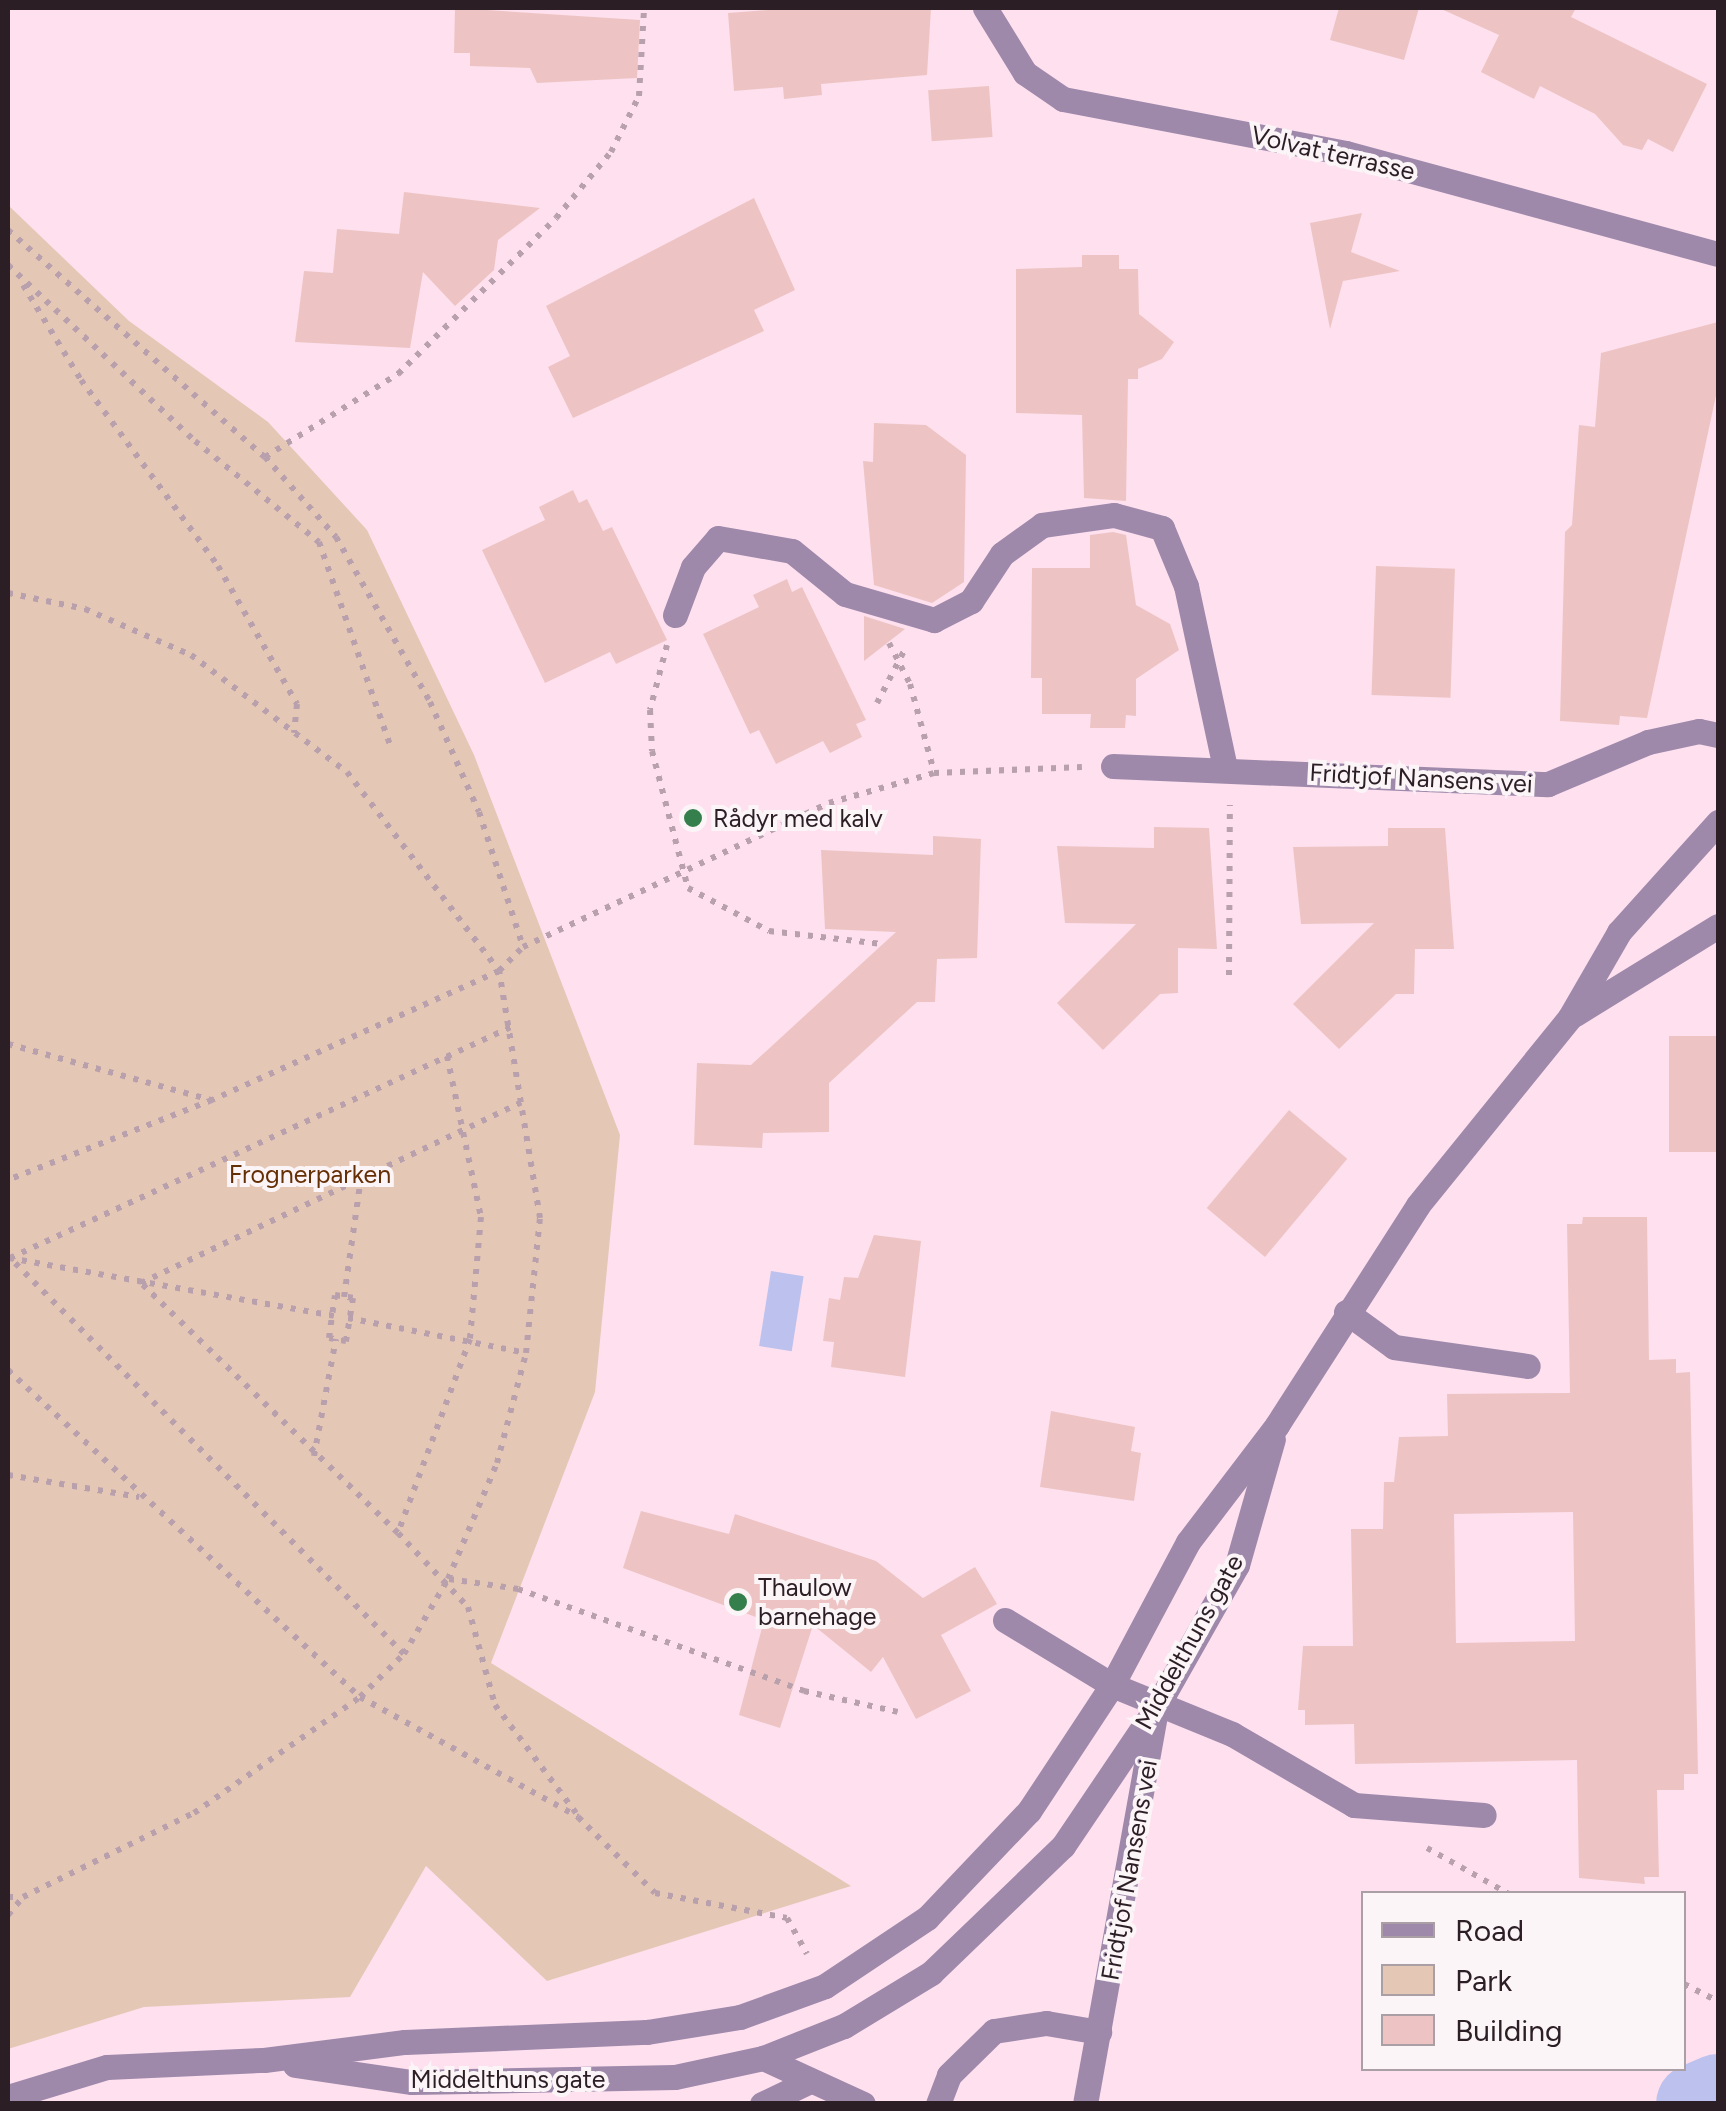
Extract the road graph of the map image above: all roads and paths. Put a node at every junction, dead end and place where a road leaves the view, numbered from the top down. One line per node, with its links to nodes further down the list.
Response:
1 (644, 8): 7 (path)
2 (985, 8): 4 (street, Volvat terrasse)
3 (8, 230): 7 (path)
4 (1718, 254)
5 (8, 265): 6 (path)
6 (18, 275): 9 (path); 16 (path)
7 (265, 456): 8 (path)
8 (336, 536): 9 (path); 26 (path)
9 (320, 542): 18 (path)
10 (8, 593): 16 (path)
11 (872, 606): 12 (street); 13 (street); 14 (path)
12 (675, 615): 23 (path)
13 (922, 618): 14 (path); 20 (street)
14 (894, 657): 15 (path); 21 (path)
15 (876, 703)
16 (294, 733): 27 (path)
17 (1718, 735): 20 (street, Fridtjof Nansens vei)
18 (392, 750)
19 (1114, 766): 20 (street, Fridtjof Nansens vei); 21 (path)
20 (1228, 768): 28 (path)
21 (934, 773): 23 (path)
22 (1718, 822): 29 (street)
23 (683, 872): 25 (path); 26 (path)
24 (1718, 926): 29 (street)
25 (882, 944)
26 (522, 947): 27 (path)
27 (499, 970): 30 (path); 33 (path)
28 (1229, 975)
29 (1570, 1017): 41 (street)
30 (512, 1027): 32 (path); 34 (path)
31 (8, 1044): 33 (path)
32 (447, 1056): 35 (path); 38 (path)
33 (212, 1100): 37 (path)
34 (524, 1101): 35 (path); 46 (path)
35 (462, 1128): 36 (path); 45 (path)
36 (361, 1176): 39 (path); 40 (path)
37 (8, 1180)
38 (9, 1258): 39 (path); 56 (path)
39 (141, 1283): 42 (path); 50 (path)
40 (344, 1296): 42 (path); 43 (path)
41 (1346, 1312): 47 (street); 49 (street)
42 (333, 1316): 44 (path)
43 (349, 1318): 44 (path); 45 (path)
44 (336, 1339): 50 (path)
45 (470, 1339): 46 (path); 53 (path)
46 (526, 1352): 54 (path)
47 (1528, 1366)
48 (8, 1370): 52 (path)
49 (1277, 1425): 57 (street, Middelthuns gate); 59 (street, Middelthuns gate)
50 (314, 1457): 53 (path)
51 (8, 1476): 52 (path)
52 (139, 1497): 58 (path)
53 (398, 1533): 54 (path)
54 (448, 1579): 56 (path); 60 (path); 62 (path)
55 (1005, 1620): 57 (street)
56 (404, 1654): 58 (path)
57 (1112, 1685): 59 (street); 71 (street, Middelthuns gate)
58 (360, 1697): 62 (path); 64 (path)
59 (1156, 1708): 61 (street); 69 (street, Fridtjof Nansens vei); 70 (street, Middelthuns gate)
60 (898, 1712)
61 (1484, 1816)
62 (578, 1817): 66 (path)
63 (8, 1897): 64 (path)
64 (22, 1897): 65 (path)
65 (8, 1915)
66 (794, 1934)
67 (1686, 1985): 68 (path)
68 (1718, 2001)
69 (1098, 2032): 76 (street); 77 (street, Fridtjof Nansens vei)
70 (763, 2058): 71 (street, Middelthuns gate); 72 (street)
71 (264, 2060): 73 (street, Middelthuns gate)
72 (808, 2082): 74 (street); 75 (street)
73 (8, 2097)
74 (762, 2104)
75 (864, 2104)
76 (938, 2104)
77 (1085, 2104)

